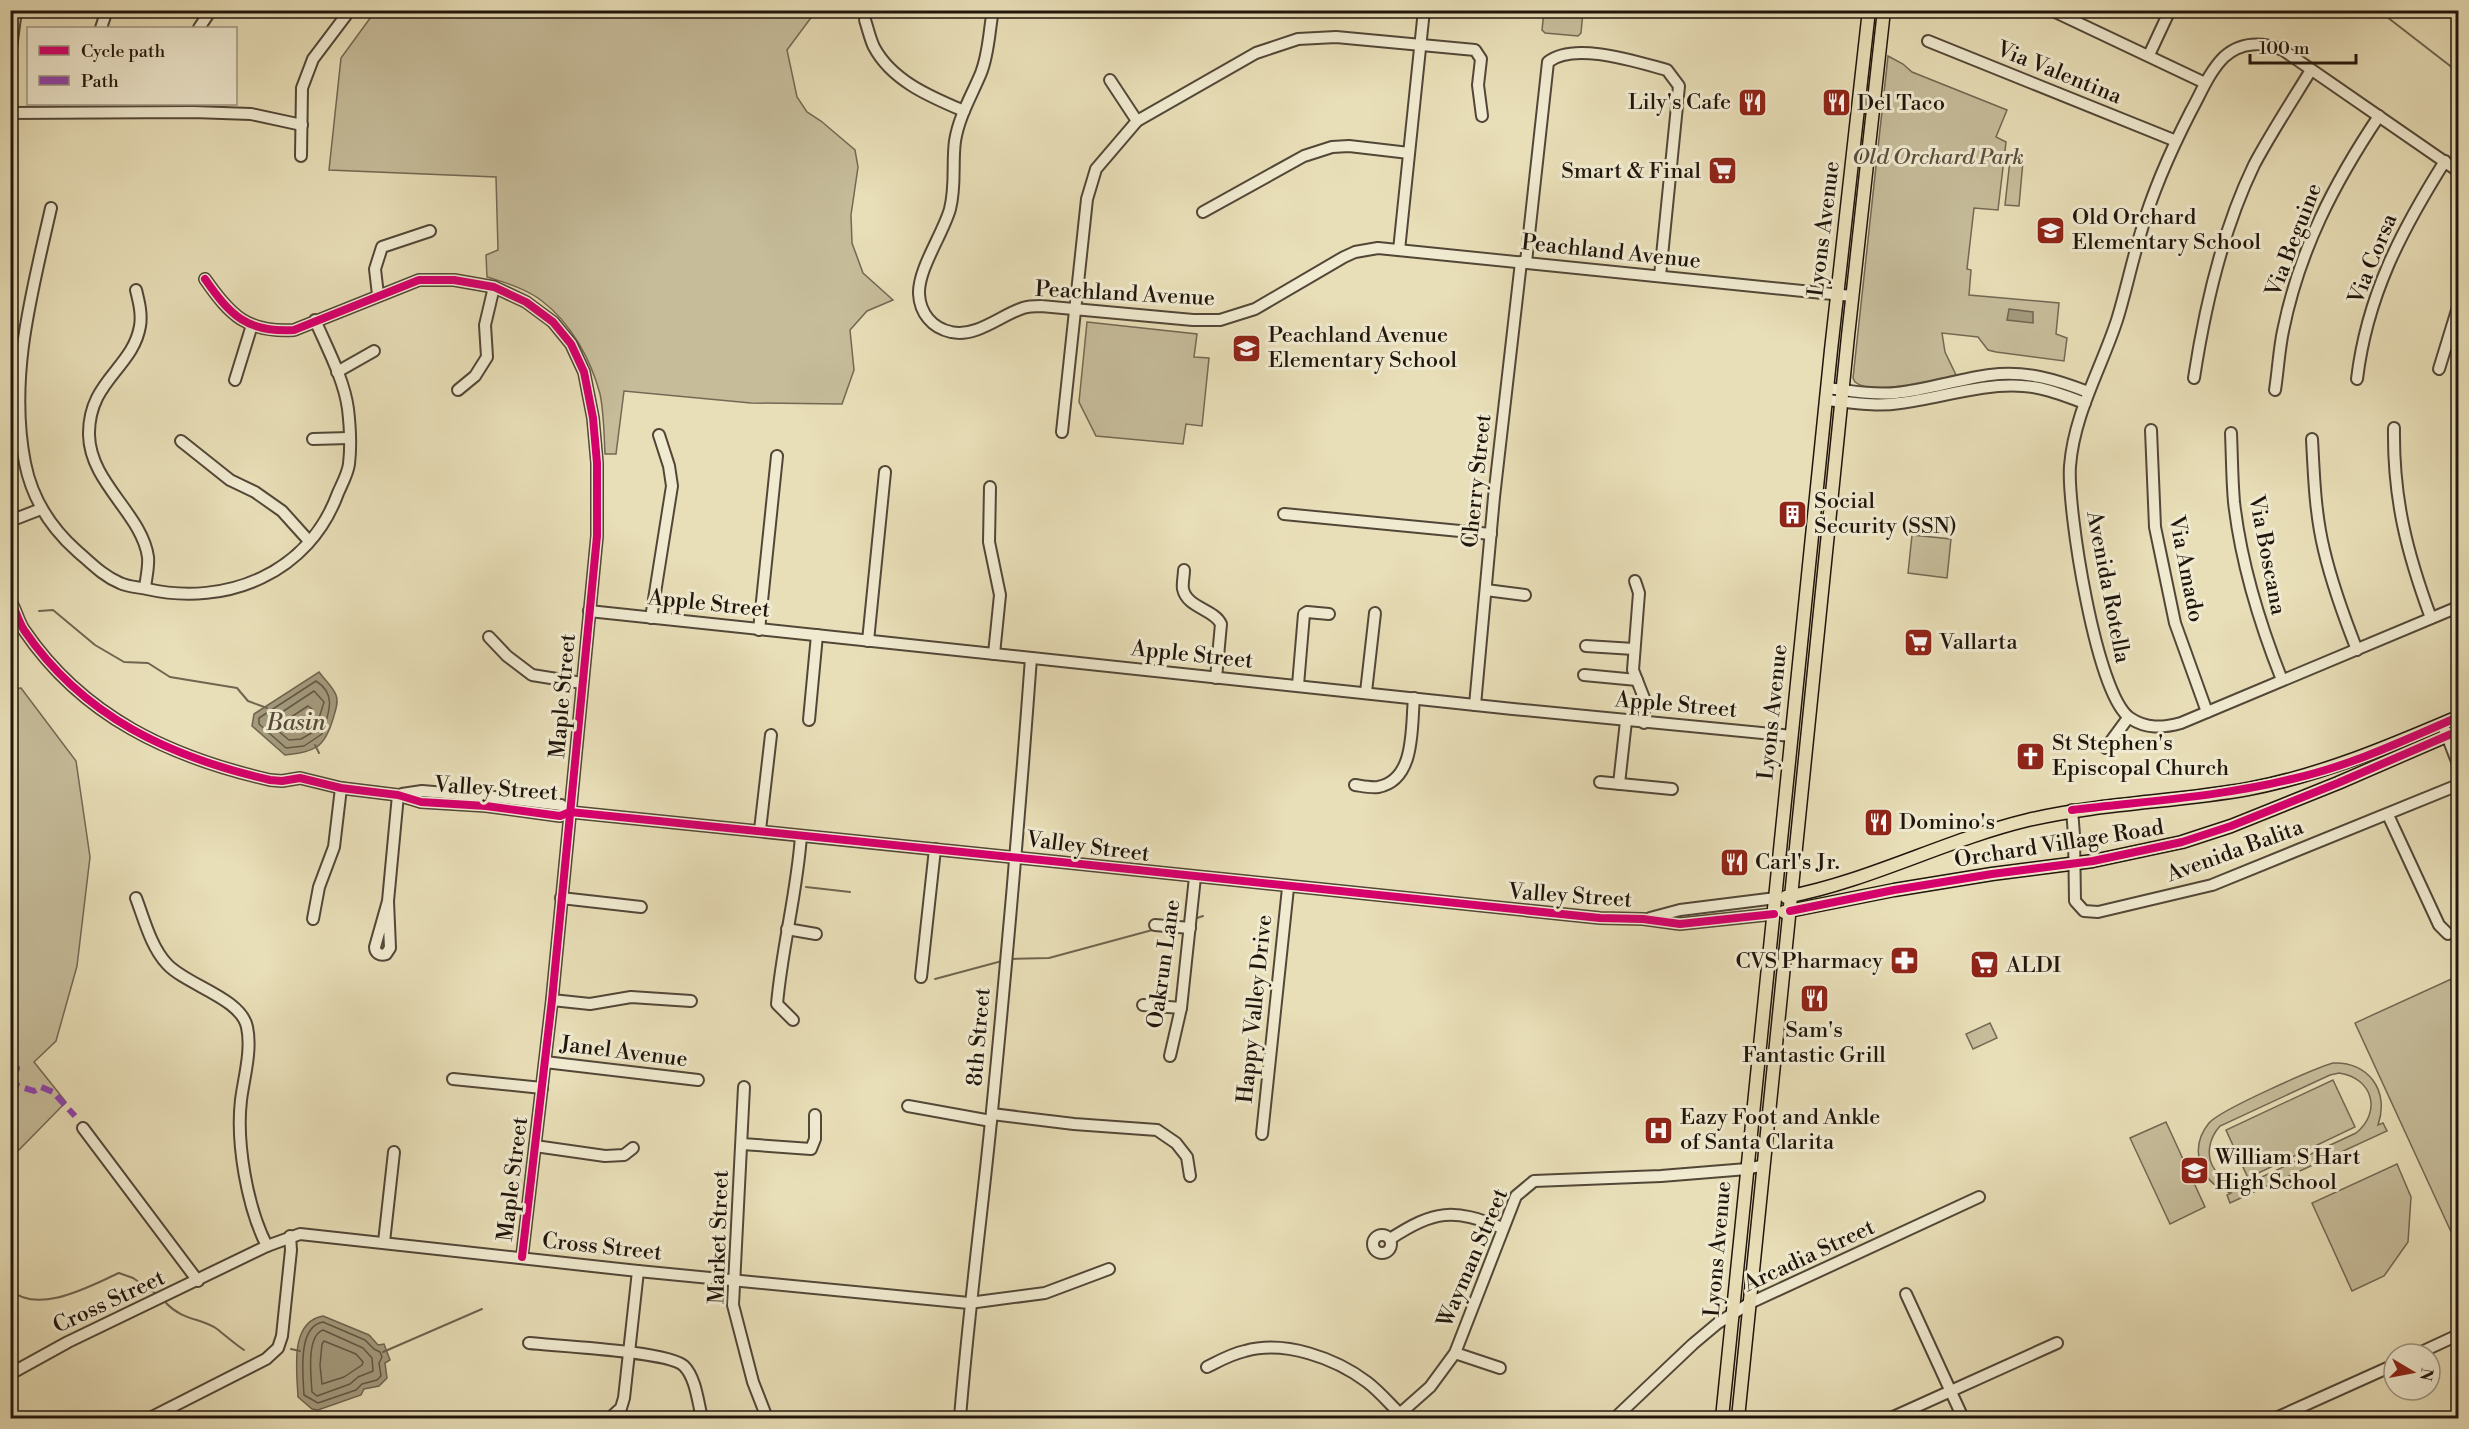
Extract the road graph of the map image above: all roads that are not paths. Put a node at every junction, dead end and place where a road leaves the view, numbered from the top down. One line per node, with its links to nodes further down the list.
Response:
1 (16, 10): 23 (street)
2 (107, 10): 12 (street)
3 (211, 10): 13 (street)
4 (350, 10): 27 (street)
5 (993, 10): 22 (street, Peachland Avenue)
6 (1424, 10): 15 (street)
7 (1869, 10): 43 (main road, Lyons Avenue)
8 (1884, 10): 44 (main road, Lyons Avenue)
9 (2050, 10): 16 (street)
10 (2170, 10): 16 (street)
11 (865, 20): 22 (street)
12 (101, 27)
13 (200, 27)
14 (1928, 41): 28 (street, Via Valentina)
15 (1421, 44): 24 (street); 26 (street); 29 (street)
16 (2149, 55): 19 (street)
17 (2311, 70): 19 (street, Avenida Rotella); 25 (street); 52 (street)
18 (1110, 80): 26 (street)
19 (2205, 83): 28 (street, Avenida Rotella)
20 (193, 108): 21 (street); 27 (street)
21 (100, 109): 23 (street)
22 (964, 111): 46 (street, Peachland Avenue)
23 (11, 113)
24 (1482, 116)
25 (2379, 116): 31 (street); 56 (street, Via Beguine)
26 (1137, 121): 46 (street)
27 (302, 125): 30 (street)
28 (2176, 141): 59 (street, Avenida Rotella)
29 (1409, 153): 34 (street); 36 (street)
30 (302, 156)
31 (2445, 161): 32 (street); 54 (street, Via Corsa)
32 (2458, 171)
33 (51, 208): 72 (street)
34 (1203, 213)
35 (430, 231): 42 (street)
36 (1399, 250): 37 (street, Peachland Avenue); 46 (street, Peachland Avenue)
37 (1523, 262): 38 (street, Peachland Avenue); 38 (street, Cherry Street); 75 (street, Cherry Street)
38 (1660, 276): 43 (street, Peachland Avenue)
39 (205, 279): 48 (street)
40 (494, 287): 42 (street, Maple Street); 55 (street); 84 (street, Maple Street)
41 (136, 290): 79 (street)
42 (378, 295): 47 (street, Maple Street)
43 (1837, 295): 44 (street, Peachland Avenue); 57 (main road, Lyons Avenue)
44 (1852, 296): 58 (main road, Lyons Avenue)
45 (2458, 307): 50 (street)
46 (1075, 309): 62 (street)
47 (315, 320): 48 (street, Maple Street); 51 (street)
48 (252, 326): 53 (street)
49 (374, 351): 51 (street)
50 (2439, 369)
51 (337, 372): 65 (street)
52 (2194, 378)
53 (235, 380)
54 (2357, 380)
55 (458, 390)
56 (2275, 390)
57 (1827, 394): 58 (street); 89 (main road, Lyons Avenue)
58 (1842, 396): 59 (street); 91 (main road, Lyons Avenue)
59 (2087, 397): 111 (street, Avenida Rotella)
60 (2394, 428): 88 (street)
61 (2151, 430): 109 (street, Via Amado)
62 (1062, 432)
63 (2231, 433): 103 (street, Via Boscana)
64 (659, 435): 87 (street)
65 (349, 438): 66 (street); 76 (street)
66 (313, 439)
67 (2312, 440): 97 (street)
68 (181, 441): 76 (street)
69 (777, 456): 90 (street)
70 (885, 472): 94 (street)
71 (990, 486): 98 (street)
72 (41, 509): 74 (street); 79 (street)
73 (1284, 514): 75 (street)
74 (10, 522)
75 (1491, 534): 80 (street, Cherry Street)
76 (309, 541): 79 (street)
77 (1184, 570): 101 (street)
78 (1635, 580): 96 (street)
79 (144, 588)
80 (1486, 590): 81 (street); 108 (street, Cherry Street)
81 (1525, 595)
82 (10, 600): 124 (street, Valley Street)
83 (2458, 607): 88 (street)
84 (589, 611): 87 (street, Apple Street); 104 (street, Maple Street)
85 (1375, 613): 106 (street)
86 (1329, 614): 105 (street)
87 (651, 618): 90 (street, Apple Street)
88 (2431, 618): 97 (street)
89 (1803, 622): 91 (main road); 117 (main road, Lyons Avenue)
90 (759, 630): 92 (street, Apple Street)
91 (1819, 630): 137 (main road, Lyons Avenue)
92 (817, 635): 94 (street, Apple Street); 112 (street)
93 (489, 637): 104 (street)
94 (868, 641): 98 (street, Apple Street)
95 (1586, 646): 96 (street)
96 (1634, 649): 102 (street)
97 (2357, 650): 103 (street)
98 (994, 654): 99 (street, Apple Street)
99 (1031, 658): 101 (street, Apple Street); 133 (street, 8th Street)
100 (1584, 675): 102 (street)
101 (1216, 678): 105 (street, Apple Street)
102 (1637, 680): 114 (street)
103 (2282, 680): 109 (street)
104 (582, 683): 128 (street, Maple Street)
105 (1298, 685): 106 (street, Apple Street)
106 (1366, 692): 107 (street, Apple Street)
107 (1414, 698): 108 (street, Apple Street); 122 (street)
108 (1475, 705): 113 (street, Apple Street)
109 (2207, 712): 111 (street)
110 (2458, 717): 115 (main road, Orchard Village Road)
111 (2128, 718): 118 (street)
112 (809, 720)
113 (1626, 721): 114 (street, Apple Street); 121 (street)
114 (1644, 723): 117 (street, Apple Street)
115 (2449, 730): 119 (street); 127 (main road, Orchard Village Road); 134 (main road, Orchard Village Road)
116 (771, 735): 130 (street)
117 (1792, 736): 140 (main road, Lyons Avenue)
118 (2106, 748)
119 (2458, 764)
120 (1599, 782): 121 (street)
121 (1619, 784): 125 (street)
122 (1355, 785)
123 (2458, 785): 129 (street, Avenida Balita)
124 (341, 788): 126 (street, Valley Street); 145 (street)
125 (1672, 789)
126 (398, 795): 128 (street, Valley Street); 141 (street)
127 (2072, 810): 134 (street, Avenida Balita); 137 (main road, Orchard Village Road)
128 (570, 812): 130 (street, Valley Street); 139 (street, Maple Street)
129 (2388, 815): 134 (street, Avenida Balita); 151 (street)
130 (760, 830): 131 (street, Valley Street)
131 (801, 836): 132 (street, Valley Street); 149 (street)
132 (935, 849): 133 (street, Valley Street); 152 (street)
133 (1016, 856): 135 (street, Valley Street); 166 (street, 8th Street)
134 (2075, 864): 143 (main road, Orchard Village Road)
135 (1195, 878): 136 (street, Valley Street); 148 (street, Oakrun Lane)
136 (1288, 888): 146 (street, Valley Street); 168 (street, Happy Valley Drive)
137 (1792, 895): 140 (main road, Orchard Village Road); 143 (main road, Lyons Avenue)
138 (136, 898): 181 (street)
139 (561, 898): 142 (street); 153 (street, Maple Street)
140 (1776, 898): 144 (main road, Lyons Avenue); 146 (street, Valley Street)
141 (388, 901)
142 (641, 907)
143 (1790, 911): 144 (main road, Orchard Village Road); 173 (main road, Lyons Avenue)
144 (1774, 914): 146 (street, Valley Street); 174 (main road, Lyons Avenue)
145 (313, 919)
146 (1643, 919)
147 (1155, 925): 148 (street)
148 (1191, 928): 156 (street, Oakrun Lane)
149 (787, 929): 150 (street); 157 (street)
150 (816, 933)
151 (2448, 933)
152 (921, 976)
153 (552, 1000): 154 (street); 159 (street, Maple Street)
154 (691, 1001)
155 (1143, 1005): 156 (street)
156 (1181, 1008): 158 (street, Oakrun Lane)
157 (793, 1020)
158 (1170, 1056)
159 (545, 1062): 161 (street, Janel Avenue); 163 (street, Maple Street)
160 (453, 1079): 163 (street)
161 (698, 1080)
162 (744, 1087): 169 (street, Market Street)
163 (542, 1088): 170 (street, Maple Street)
164 (908, 1106): 166 (street)
165 (815, 1115): 169 (street)
166 (991, 1118): 175 (street); 188 (street, 8th Street)
167 (83, 1128): 186 (street)
168 (1262, 1134)
169 (742, 1144): 185 (street, Market Street)
170 (535, 1146): 171 (street); 182 (street, Maple Street)
171 (633, 1148)
172 (394, 1152): 180 (street)
173 (1764, 1165): 174 (street, Wayman Street); 189 (main road, Lyons Avenue)
174 (1747, 1169): 177 (street, Wayman Street); 190 (main road, Lyons Avenue)
175 (1190, 1176)
176 (1979, 1197): 189 (street, Arcadia Street)
177 (1502, 1228): 179 (street); 196 (street, Wayman Street)
178 (290, 1236): 180 (street, Cross Street); 181 (street, Cross Street); 203 (street)
179 (1390, 1239)
180 (384, 1242): 182 (street, Cross Street)
181 (267, 1246): 186 (street, Cross Street)
182 (522, 1257): 184 (street, Cross Street)
183 (1109, 1269): 188 (street, Cross Street)
184 (638, 1271): 185 (street, Cross Street); 195 (street)
185 (733, 1279): 188 (street, Cross Street); 206 (street, Market Street)
186 (198, 1281): 200 (street, Cross Street)
187 (1906, 1293): 201 (street)
188 (969, 1303): 207 (street, 8th Street)
189 (1750, 1303): 190 (street, Arcadia Street); 210 (main road, Lyons Avenue)
190 (1733, 1314): 208 (street, Arcadia Street); 209 (main road, Lyons Avenue)
191 (2458, 1335): 193 (street)
192 (2057, 1342): 201 (street)
193 (2442, 1342)
194 (529, 1343): 195 (street)
195 (629, 1353): 204 (street); 205 (street)
196 (1455, 1353): 198 (street); 202 (street, Wayman Street)
197 (1207, 1367): 202 (street)
198 (1500, 1368)
199 (2382, 1370): 213 (street)
200 (10, 1374)
201 (1951, 1391): 211 (street); 212 (street)
202 (1398, 1416)
203 (150, 1419)
204 (610, 1419)
205 (702, 1419)
206 (767, 1419)
207 (960, 1419)
208 (1615, 1419)
209 (1722, 1419)
210 (1738, 1419)
211 (1891, 1419)
212 (1963, 1419)
213 (2276, 1419)

